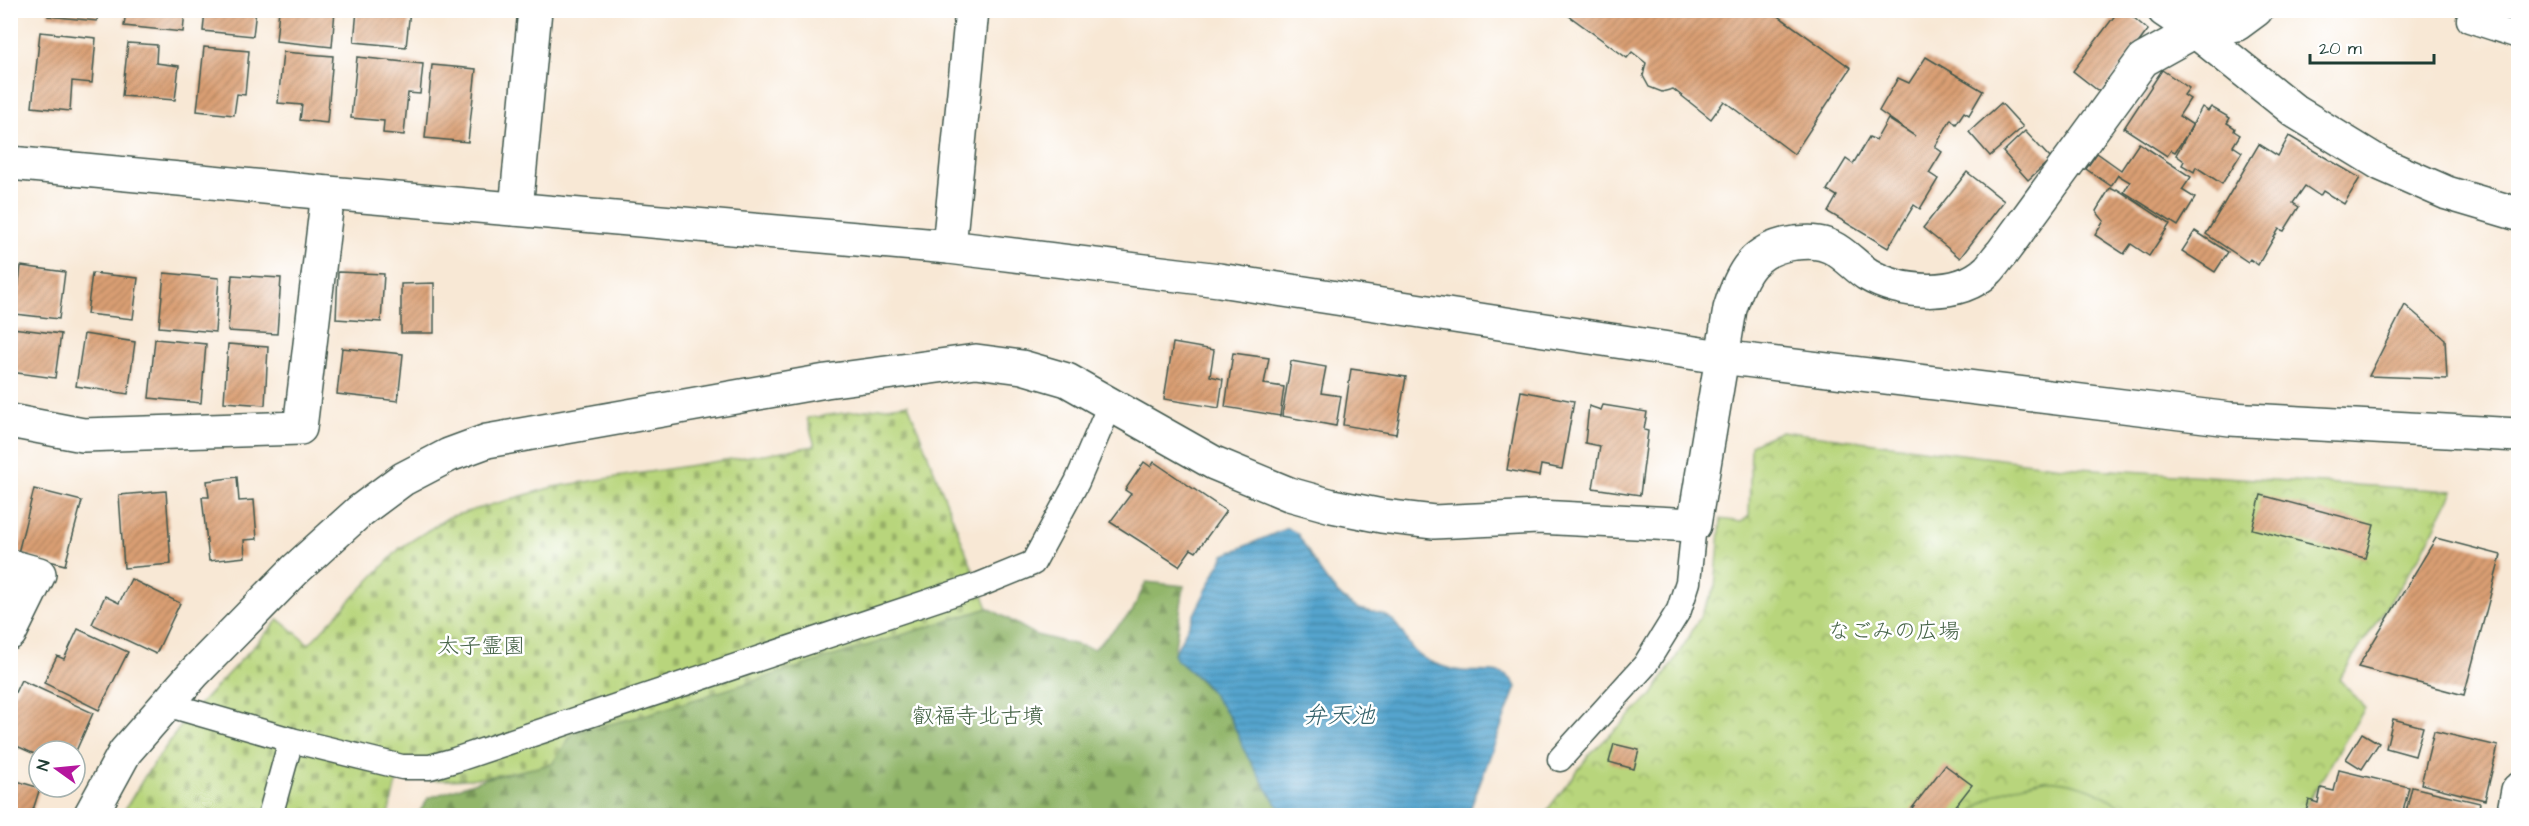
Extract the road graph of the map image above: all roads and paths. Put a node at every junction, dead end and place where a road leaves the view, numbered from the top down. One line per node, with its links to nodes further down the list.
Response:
1 (535, 10): 10 (street)
2 (972, 10): 12 (street)
3 (2164, 10): 6 (street)
4 (2256, 10): 6 (street)
5 (2469, 20): 7 (lane)
6 (2195, 31): 11 (street); 13 (street)
7 (2518, 36)
8 (10, 163): 9 (street)
9 (328, 193): 10 (street); 15 (street)
10 (516, 209): 12 (street)
11 (2518, 214)
12 (950, 247): 13 (street)
13 (1721, 357): 16 (street); 17 (street)
14 (1110, 405): 17 (street); 20 (street); 21 (lane)
15 (10, 422)
16 (2518, 435)
17 (1694, 525): 22 (lane)
18 (10, 566): 19 (street)
19 (10, 633)
20 (166, 704): 21 (lane); 24 (street)
21 (291, 740): 25 (lane)
22 (1560, 759)
23 (2518, 790): 26 (street)
24 (90, 816)
25 (270, 816)
26 (2513, 816)

